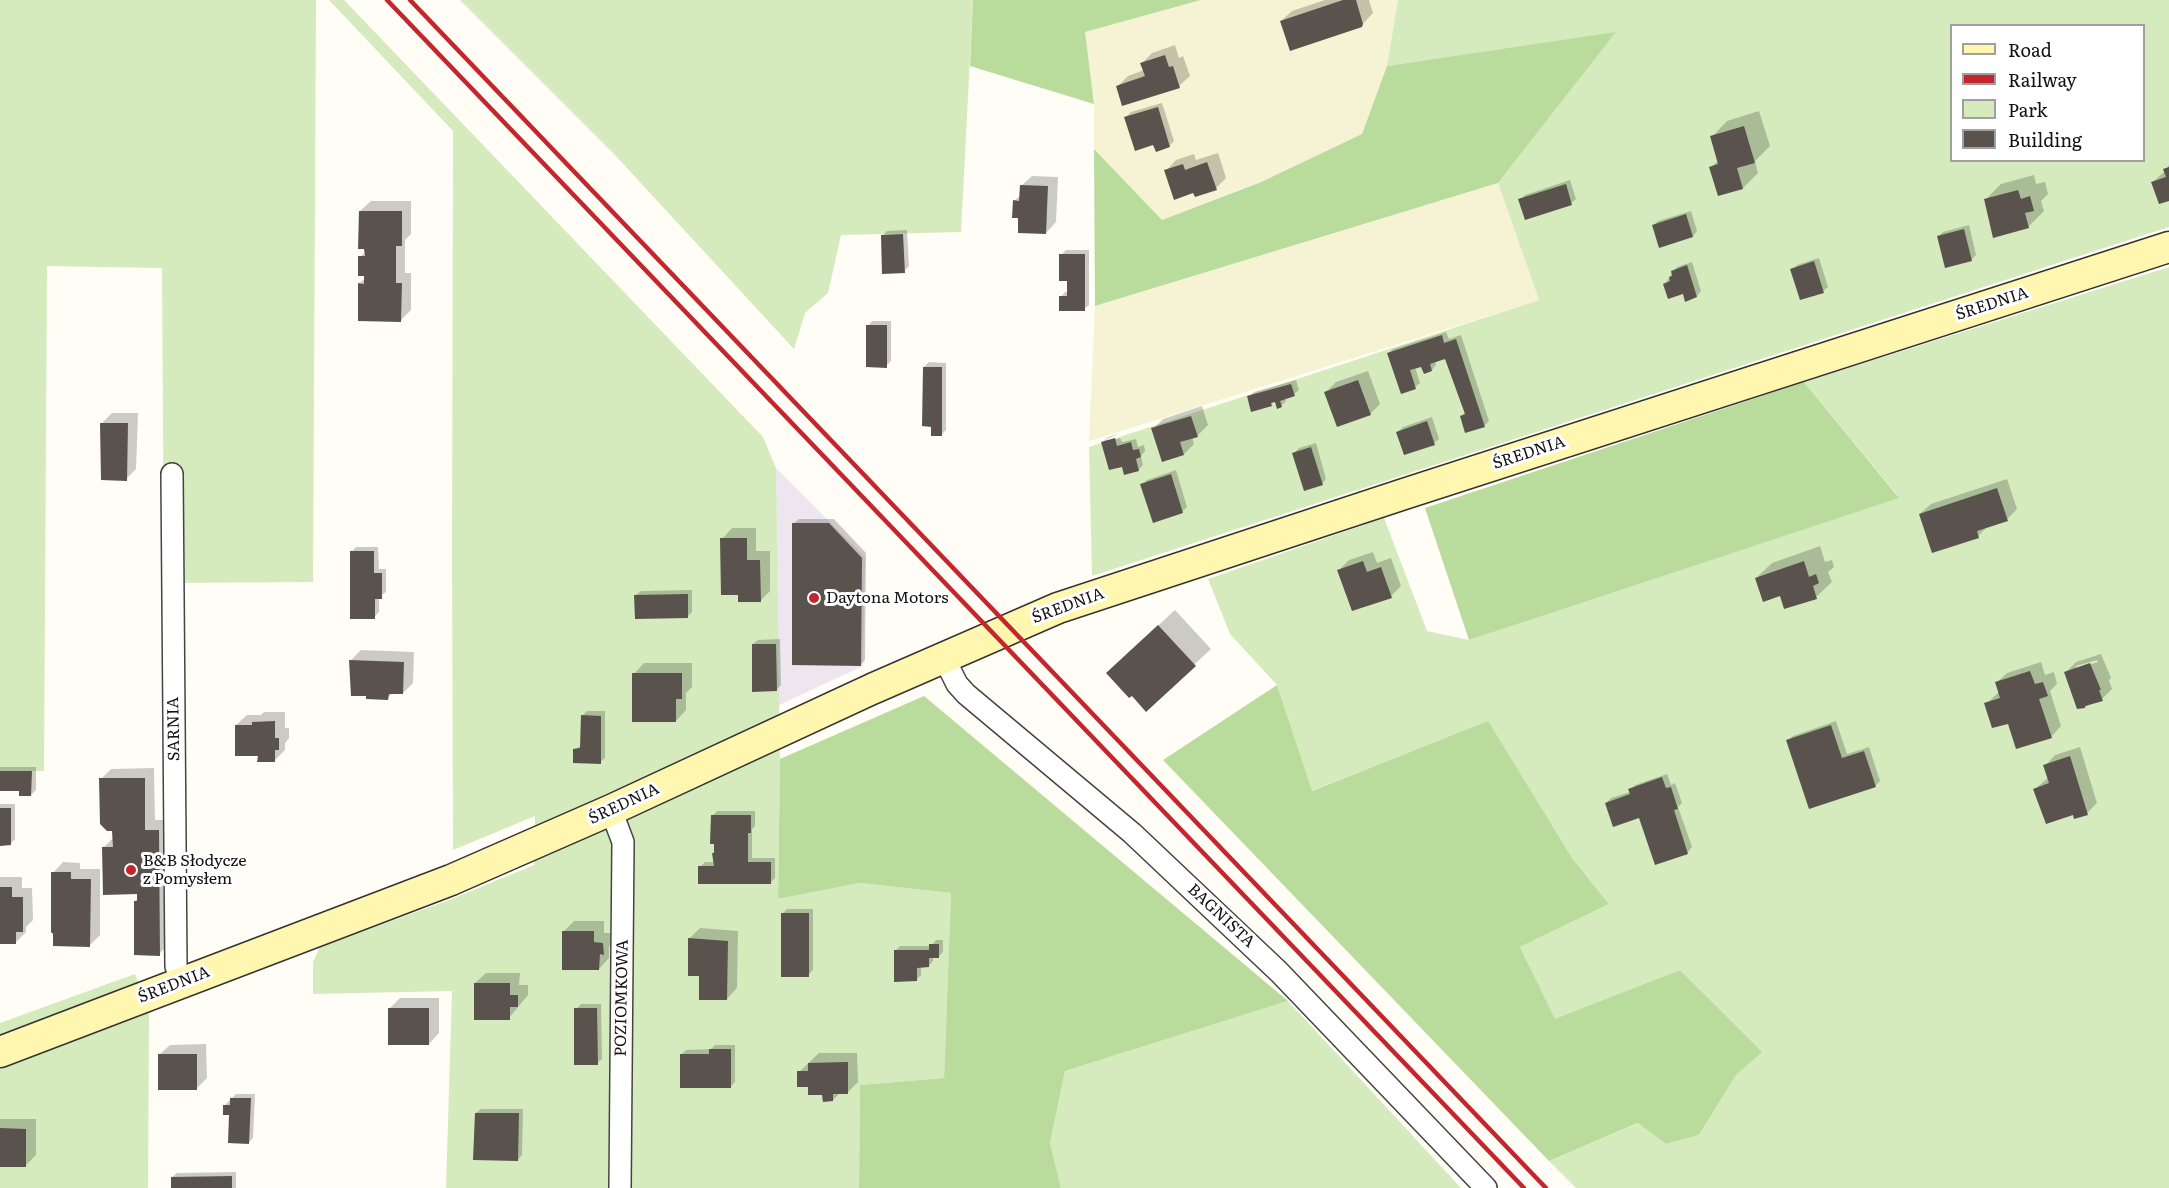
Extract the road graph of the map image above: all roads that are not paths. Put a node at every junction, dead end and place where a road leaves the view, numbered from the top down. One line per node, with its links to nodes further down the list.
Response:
1 (2169, 247): 3 (street, ŚREDNIA)
2 (172, 474): 5 (street, SARNIA)
3 (944, 658): 4 (street, ŚREDNIA); 8 (street, BAGNISTA)
4 (611, 810): 5 (street, ŚREDNIA); 7 (street, POZIOMKOWA)
5 (181, 983): 6 (street, ŚREDNIA)
6 (0, 1052)
7 (620, 1188)
8 (1486, 1188)

